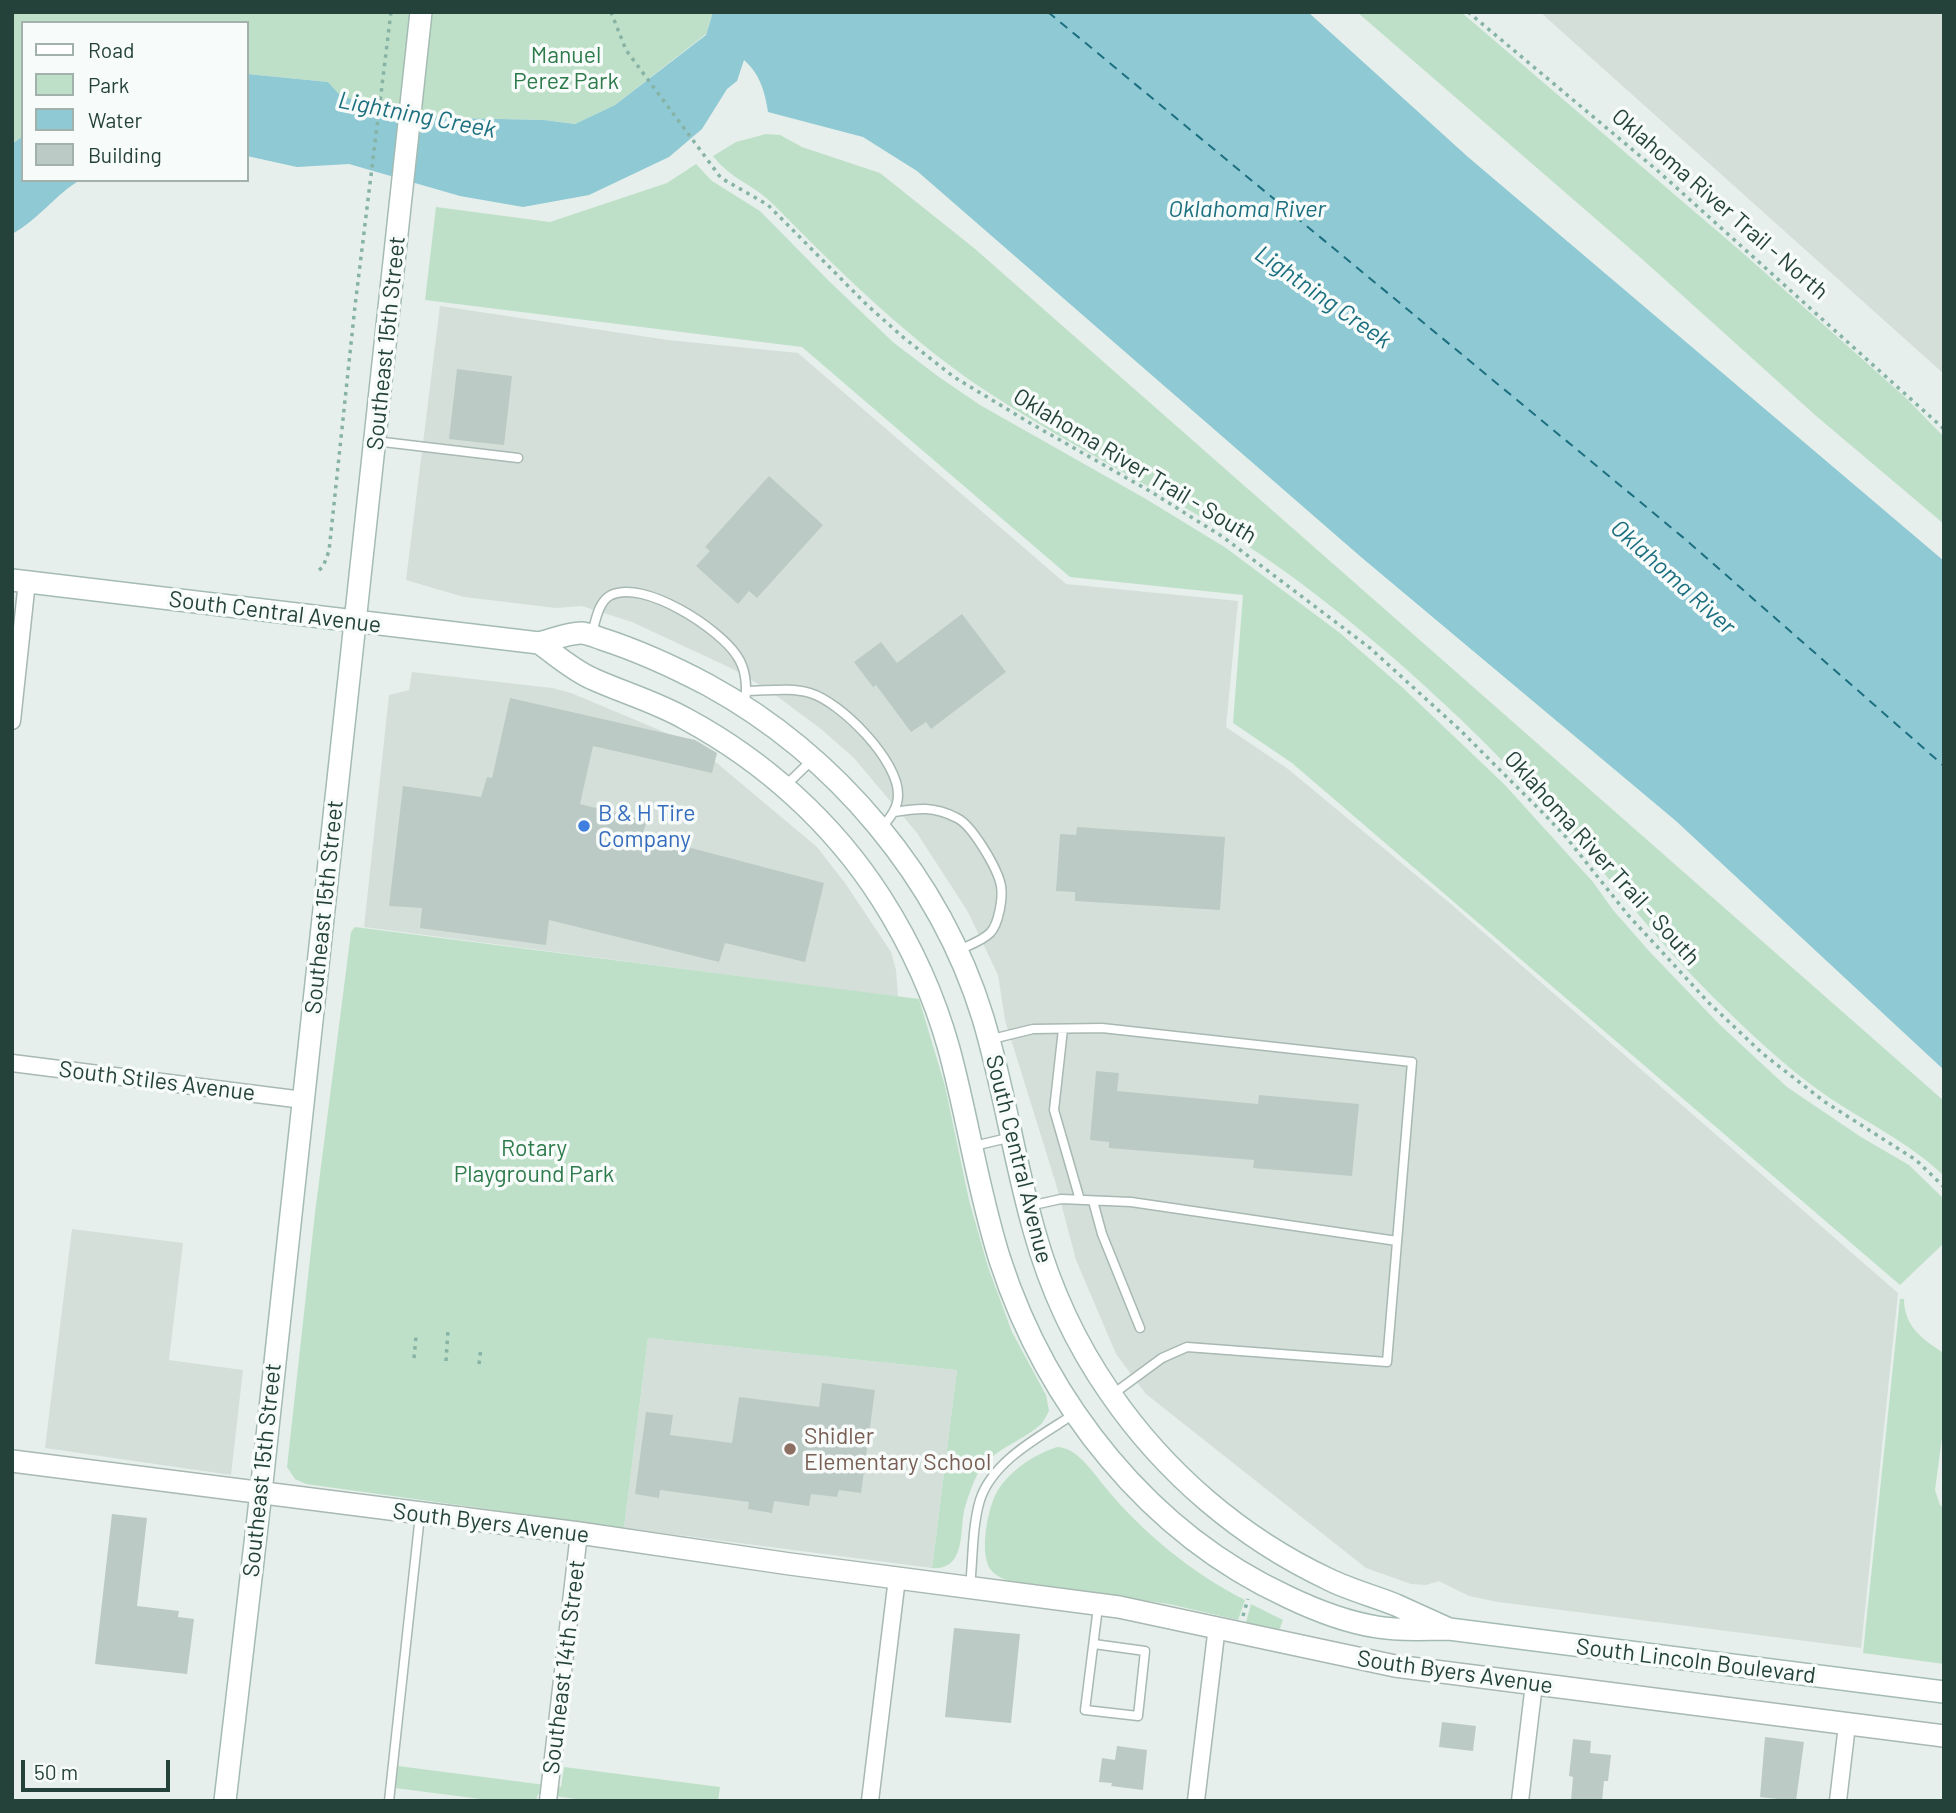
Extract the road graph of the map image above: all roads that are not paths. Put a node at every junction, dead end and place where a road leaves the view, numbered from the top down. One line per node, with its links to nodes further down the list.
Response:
1 (421, 12): 2 (main road, Southeast 15th Street)
2 (375, 442): 3 (lane); 5 (main road, Southeast 15th Street)
3 (518, 458)
4 (20, 581): 5 (main road, South Central Avenue); 9 (street)
5 (356, 621): 7 (main road, South Central Avenue); 18 (main road, Southeast 15th Street)
6 (591, 636): 7 (main road, South Central Avenue); 8 (main road, South Central Avenue); 8 (lane)
7 (539, 643): 11 (main road, South Central Avenue)
8 (745, 699): 10 (main road, South Central Avenue); 12 (lane)
9 (12, 722)
10 (813, 759): 11 (lane); 13 (main road, South Central Avenue)
11 (784, 788): 20 (main road, South Central Avenue)
12 (894, 812): 13 (lane); 14 (lane)
13 (881, 829): 14 (main road, South Central Avenue)
14 (957, 951): 16 (main road, South Central Avenue)
15 (1063, 1028): 16 (lane); 21 (lane); 24 (lane)
16 (989, 1040): 19 (main road, South Central Avenue)
17 (12, 1063): 18 (street, South Stiles Avenue)
18 (303, 1100): 29 (main road, Southeast 15th Street)
19 (1012, 1137): 20 (lane); 23 (main road, South Central Avenue)
20 (972, 1146): 27 (main road, South Central Avenue)
21 (1080, 1200): 22 (lane); 23 (lane)
22 (1093, 1200): 24 (lane); 25 (lane)
23 (1028, 1206): 26 (main road, South Central Avenue)
24 (1397, 1241): 26 (lane)
25 (1140, 1328)
26 (1112, 1395): 36 (main road, South Central Avenue)
27 (1075, 1414): 33 (lane); 36 (main road, South Central Avenue)
28 (12, 1461): 29 (main road, South Byers Avenue)
29 (261, 1492): 30 (main road, South Byers Avenue); 42 (main road, Southeast 15th Street)
30 (421, 1514): 31 (main road, South Byers Avenue); 43 (lane)
31 (579, 1533): 32 (main road, South Byers Avenue); 44 (street, Southeast 14th Street)
32 (897, 1578): 33 (main road, South Byers Avenue); 45 (street)
33 (970, 1587): 34 (main road, South Byers Avenue)
34 (1099, 1604): 35 (main road, South Byers Avenue); 37 (lane)
35 (1217, 1626): 38 (main road, South Byers Avenue); 46 (street)
36 (1449, 1629): 39 (main road, South Lincoln Boulevard)
37 (1094, 1644): 37 (lane)
38 (1534, 1684): 40 (main road, South Byers Avenue); 47 (street)
39 (1944, 1692)
40 (1847, 1725): 41 (main road, South Byers Avenue); 48 (street)
41 (1944, 1736)
42 (225, 1801)
43 (388, 1801)
44 (548, 1801)
45 (870, 1801)
46 (1196, 1801)
47 (1520, 1801)
48 (1838, 1801)

